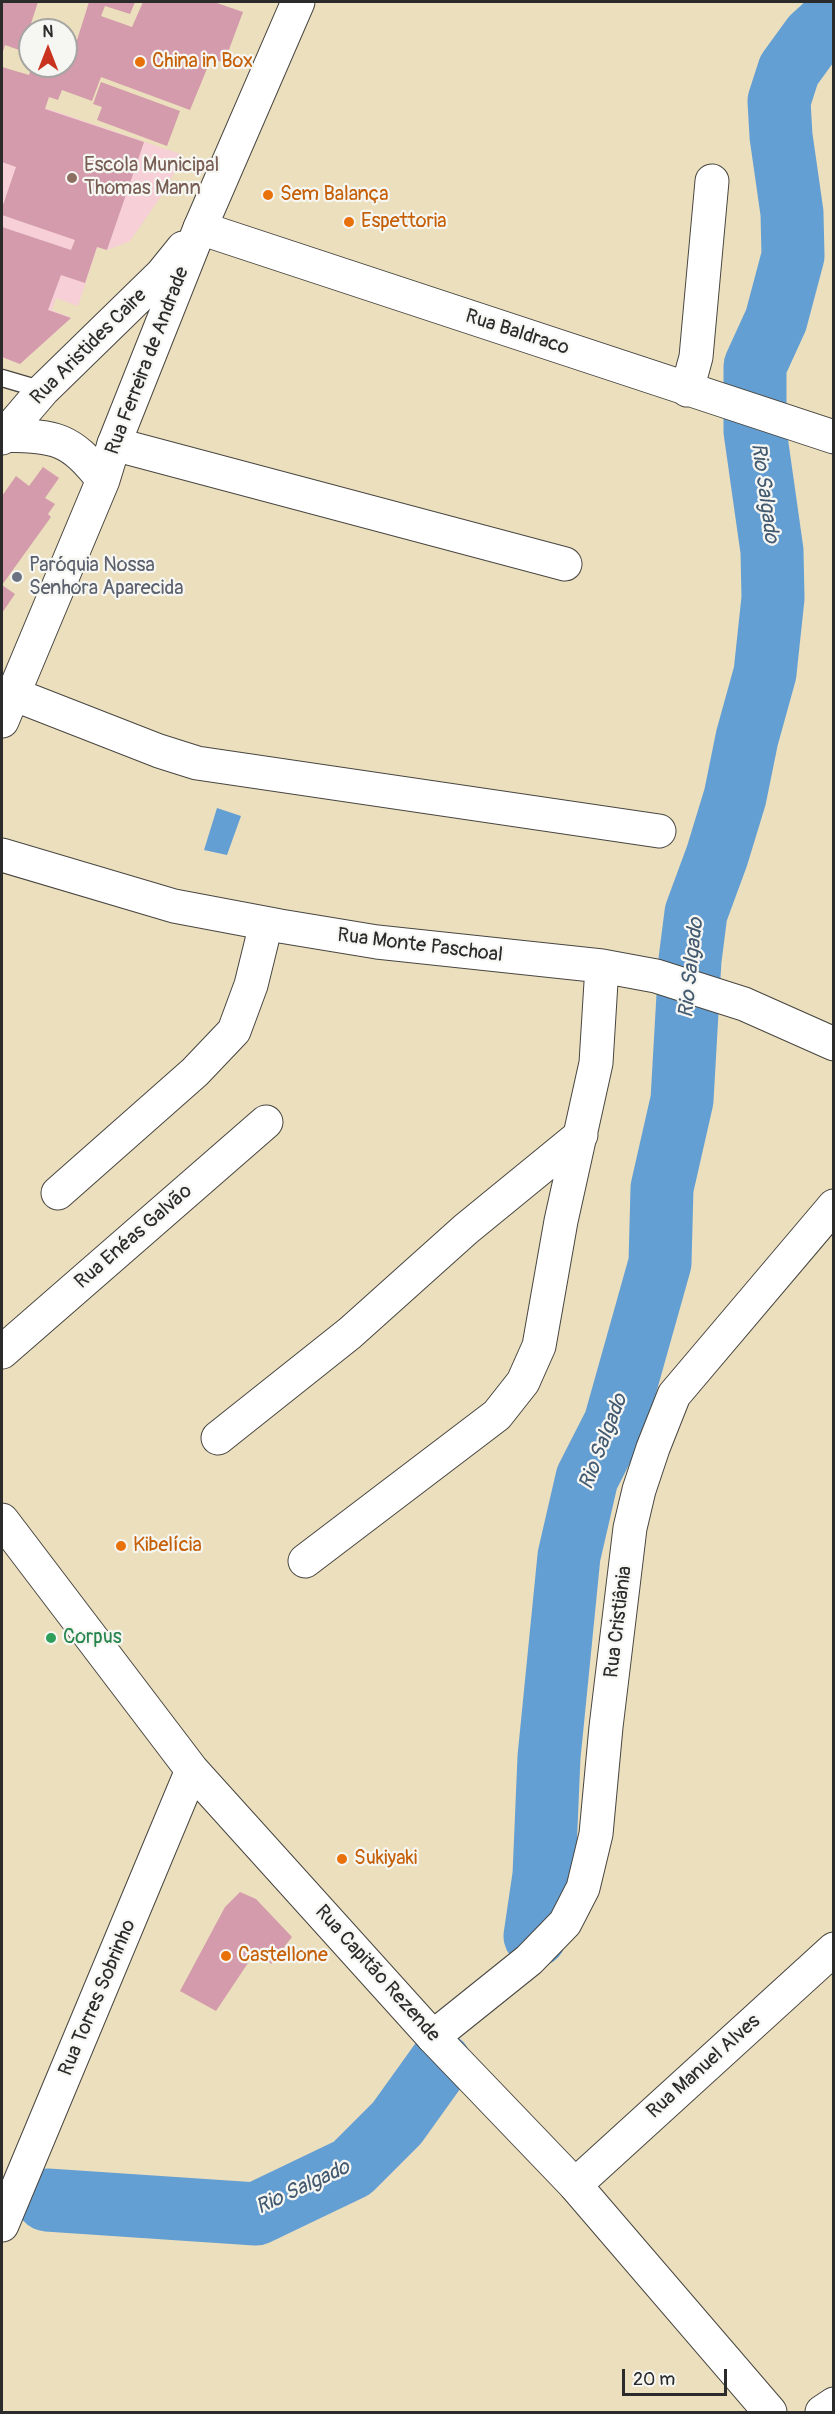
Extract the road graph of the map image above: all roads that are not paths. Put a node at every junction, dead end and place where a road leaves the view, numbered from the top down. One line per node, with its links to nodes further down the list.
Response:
1 (298, 2): 3 (street, Rua Ferreira de Andrade)
2 (712, 181): 6 (street)
3 (200, 228): 5 (street, Rua Aristides Caire); 6 (street, Rua Baldraco); 9 (street, Rua Ferreira de Andrade)
4 (2, 378): 5 (lane)
5 (43, 390): 7 (street, Rua Aristides Caire)
6 (694, 392): 8 (street, Rua Baldraco)
7 (3, 436): 10 (street)
8 (834, 437)
9 (114, 444): 10 (street, Rua Ferreira de Andrade); 11 (street)
10 (103, 480): 12 (street, Rua Ferreira de Andrade)
11 (565, 564)
12 (8, 707): 13 (street)
13 (659, 831)
14 (2, 855): 15 (street, Rua Monte Paschoal)
15 (266, 924): 16 (street, Rua Monte Paschoal); 20 (street)
16 (602, 966): 17 (street, Rua Monte Paschoal); 19 (street)
17 (834, 1044)
18 (266, 1122): 22 (street, Rua Enéas Galvão)
19 (581, 1135): 23 (street); 25 (street)
20 (58, 1193)
21 (834, 1206): 28 (street, Rua Cristiânia)
22 (2, 1352)
23 (218, 1438)
24 (2, 1520): 26 (street, Rua Capitão Rezende)
25 (306, 1561)
26 (192, 1770): 28 (street, Rua Capitão Rezende); 30 (street, Rua Torres Sobrinho)
27 (834, 1949): 29 (street, Rua Manuel Alves)
28 (433, 2037): 29 (street, Rua Capitão Rezende)
29 (575, 2185): 32 (street, Rua Capitão Rezende)
30 (2, 2225)
31 (834, 2404): 33 (street)
32 (770, 2412)
33 (822, 2412)

